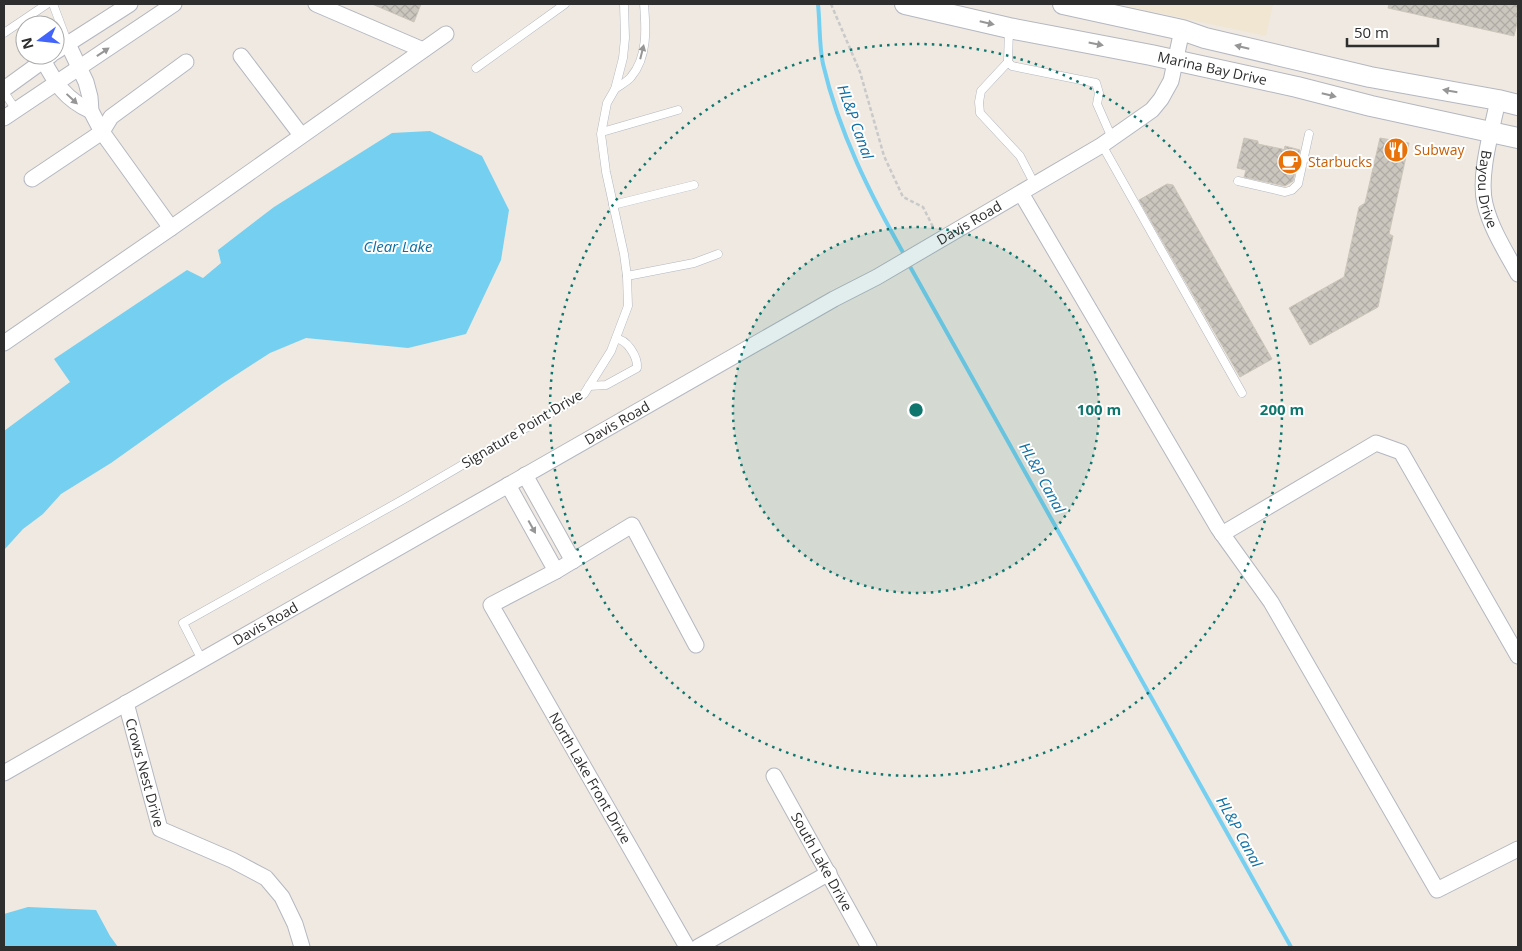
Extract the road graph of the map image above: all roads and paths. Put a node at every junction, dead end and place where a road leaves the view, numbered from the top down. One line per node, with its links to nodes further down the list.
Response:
1 (47, 4): 15 (lane)
2 (53, 4): 17 (lane)
3 (130, 4): 17 (street)
4 (174, 4): 27 (street, one-way to 4)
5 (316, 4): 19 (street)
6 (565, 4): 28 (lane)
7 (624, 4): 32 (lane, Signature Point Drive)
8 (644, 4): 32 (lane, Signature Point Drive, one-way to 8)
9 (831, 4): 54 (path)
10 (905, 4): 12 (main road, Marina Bay Drive)
11 (1063, 4): 14 (main road, Marina Bay Drive)
12 (949, 9): 13 (main road, Marina Bay Drive, one-way to 13)
13 (1009, 28): 21 (main road, Marina Bay Drive, one-way to 21); 24 (lane)
14 (1182, 30): 21 (street, Davis Road); 22 (main road, Marina Bay Drive, one-way to 14)
15 (4, 33)
16 (446, 34): 19 (street)
17 (68, 44): 18 (street); 27 (street)
18 (65, 46)
19 (423, 50): 44 (street)
20 (241, 56): 44 (street)
21 (1176, 61): 31 (main road, Marina Bay Drive); 46 (street, Davis Road)
22 (1303, 61): 29 (main road, Marina Bay Drive); 31 (main road)
23 (186, 62): 41 (street)
24 (1008, 62): 46 (lane); 49 (lane)
25 (38, 65): 33 (street)
26 (52, 65): 30 (street)
27 (80, 68): 30 (street); 38 (street)
28 (476, 68)
29 (1370, 77): 34 (main road, Marina Bay Drive, one-way to 29); 35 (main road)
30 (56, 84): 38 (street, one-way to 38); 39 (street)
31 (1298, 87): 35 (main road, Marina Bay Drive, one-way to 35)
32 (615, 89): 42 (lane, Signature Point Drive)
33 (4, 91): 39 (lane)
34 (1498, 100): 36 (main road, Marina Bay Drive); 40 (street, Bayou Drive)
35 (1360, 103): 40 (main road, Marina Bay Drive)
36 (1518, 106)
37 (678, 110): 42 (lane)
38 (91, 111): 41 (street)
39 (10, 114)
40 (1492, 131): 45 (main road, Marina Bay Drive); 56 (street, Bayou Drive)
41 (102, 132): 47 (street); 53 (street)
42 (602, 132): 52 (lane, Signature Point Drive)
43 (1309, 134): 48 (lane)
44 (301, 136): 53 (street)
45 (1518, 138)
46 (1107, 142): 49 (street, Davis Road); 61 (lane)
47 (32, 179)
48 (1238, 181)
49 (1035, 184): 51 (street, Davis Road)
50 (694, 185): 52 (lane)
51 (1021, 193): 54 (street, Davis Road); 64 (street)
52 (613, 205): 57 (lane, Signature Point Drive)
53 (171, 228): 59 (street)
54 (938, 236): 62 (street, Davis Road)
55 (718, 254): 57 (lane)
56 (1518, 274)
57 (627, 276): 58 (lane, Signature Point Drive)
58 (616, 338): 60 (lane, Signature Point Drive); 60 (lane)
59 (4, 343)
60 (589, 386): 69 (lane, Signature Point Drive)
61 (1242, 393)
62 (525, 475): 63 (street, Davis Road); 65 (street)
63 (508, 485): 66 (street, one-way to 66); 69 (street, Davis Road)
64 (1222, 534): 68 (street); 73 (street)
65 (573, 561): 66 (street); 67 (street)
66 (556, 571): 76 (street, North Lake Front Drive)
67 (696, 645)
68 (1518, 656)
69 (202, 660): 70 (street, Davis Road)
70 (126, 703): 71 (street, Davis Road); 75 (street, Crows Nest Drive)
71 (4, 773)
72 (774, 776): 74 (street, South Lake Drive)
73 (1518, 849)
74 (829, 873): 77 (street); 78 (street, South Lake Drive)
75 (302, 947)
76 (687, 947)
77 (698, 947)
78 (869, 947)

